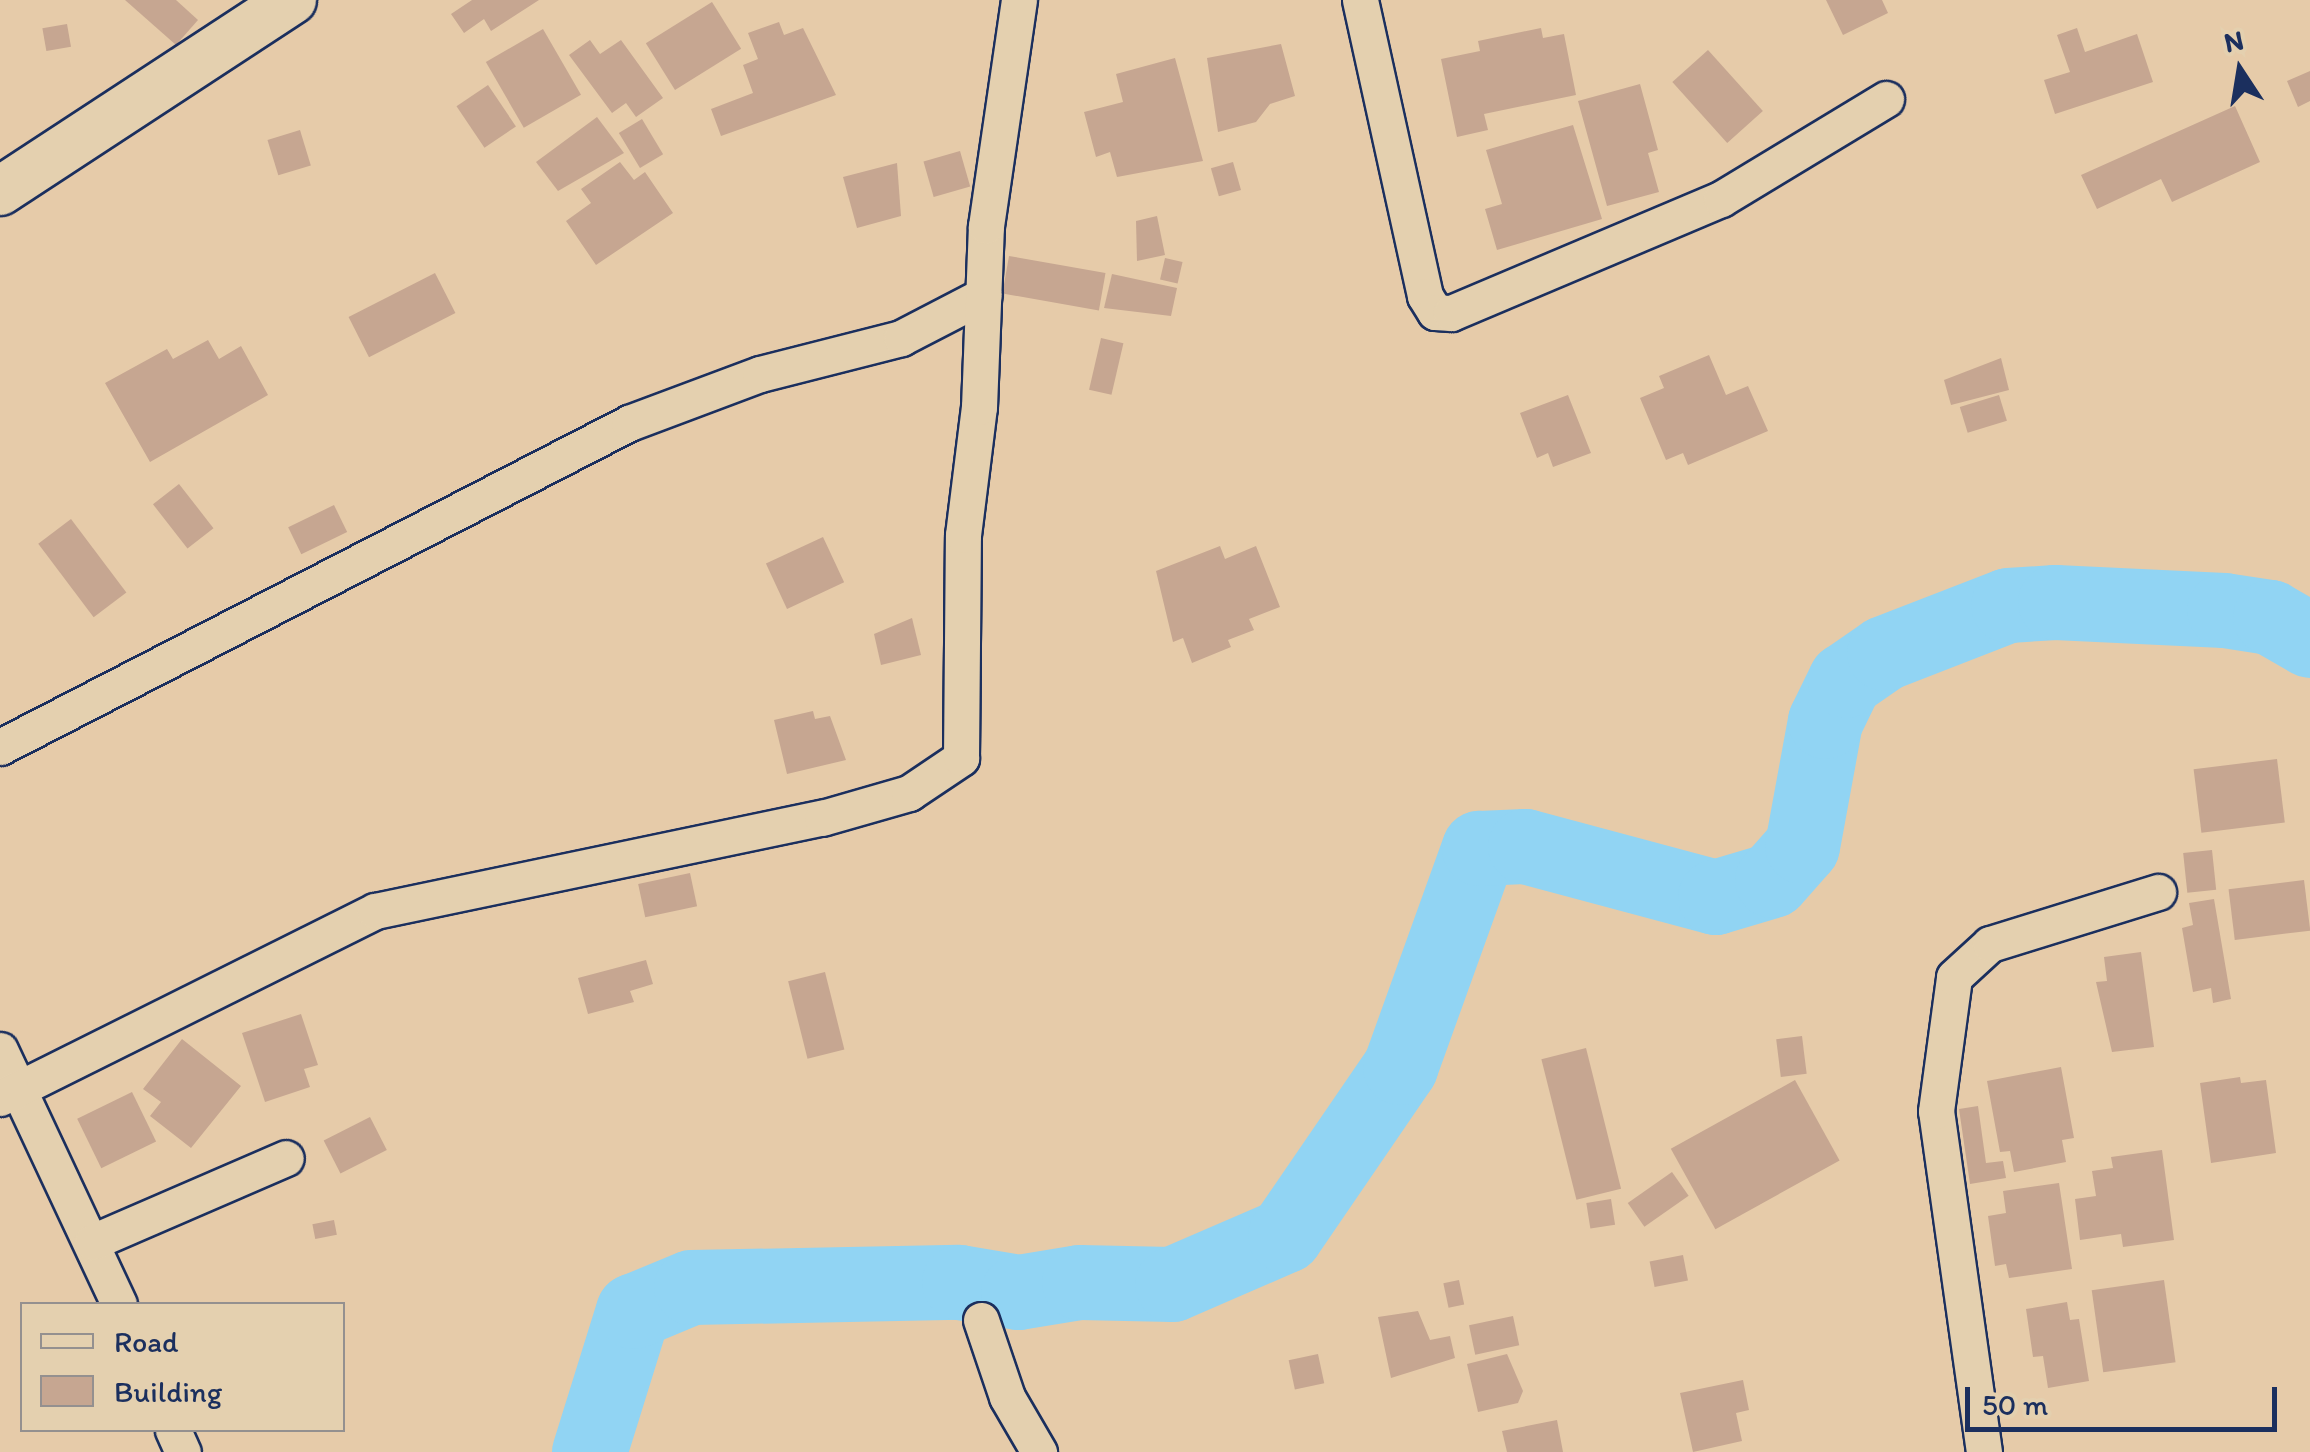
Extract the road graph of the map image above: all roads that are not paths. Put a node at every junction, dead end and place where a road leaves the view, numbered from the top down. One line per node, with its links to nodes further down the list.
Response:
1 (292, 0): 5 (street)
2 (1018, 0): 6 (street)
3 (1360, 0): 4 (street)
4 (1886, 99)
5 (0, 191)
6 (984, 295): 7 (street); 10 (street)
7 (0, 747)
8 (2158, 892): 16 (street)
9 (0, 1050): 10 (street)
10 (12, 1093): 12 (street)
11 (286, 1158): 12 (street)
12 (92, 1242): 13 (street)
13 (118, 1302)
14 (981, 1320): 15 (street)
15 (1038, 1452)
16 (1984, 1452)

